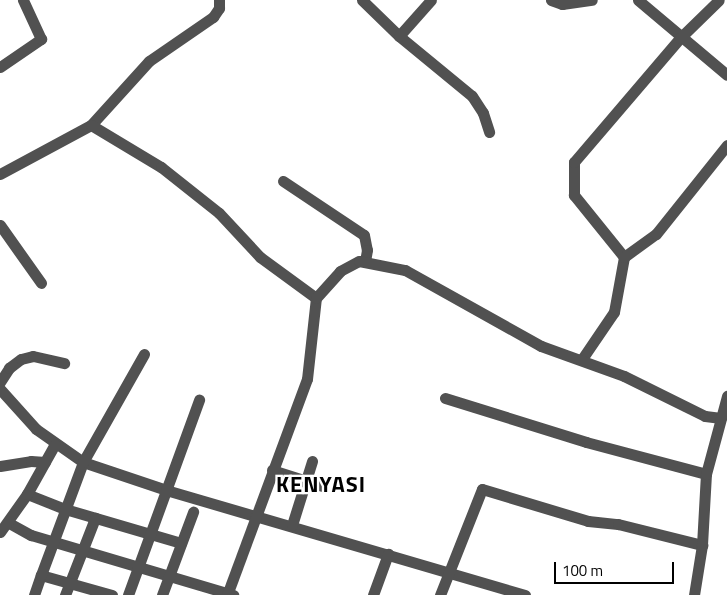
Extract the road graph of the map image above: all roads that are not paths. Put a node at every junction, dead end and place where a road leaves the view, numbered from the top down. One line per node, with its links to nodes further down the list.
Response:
1 (23, 0): 12 (street)
2 (219, 0): 14 (street)
3 (362, 0): 10 (street)
4 (431, 0): 10 (street)
5 (551, 0): 9 (street)
6 (592, 0): 9 (street)
7 (719, 0): 11 (street)
8 (636, 1): 11 (street)
9 (573, 2)
10 (399, 36): 15 (street)
11 (680, 38): 13 (street); 21 (street)
12 (0, 67)
13 (727, 75)
14 (91, 125): 18 (street); 24 (street)
15 (489, 132)
16 (727, 145): 21 (street)
17 (0, 160): 18 (street)
18 (3, 173)
19 (283, 181): 22 (street)
20 (0, 225): 23 (street)
21 (624, 256): 26 (street)
22 (365, 262): 24 (street); 26 (street)
23 (41, 283)
24 (316, 298): 39 (street)
25 (144, 354): 37 (street)
26 (582, 359): 33 (street)
27 (64, 363): 28 (street)
28 (0, 382)
29 (0, 389): 34 (street)
30 (727, 396): 33 (street)
31 (445, 398): 40 (street)
32 (199, 400): 43 (street)
33 (721, 418): 40 (street)
34 (55, 444): 36 (street); 37 (street)
35 (312, 461): 41 (street)
36 (45, 462): 38 (street); 44 (street)
37 (83, 462): 43 (street); 45 (street)
38 (0, 466)
39 (272, 470): 41 (street); 47 (street)
40 (706, 474): 55 (street)
41 (306, 480): 42 (street); 50 (street)
42 (322, 486)
43 (166, 490): 47 (street); 52 (street)
44 (27, 494): 45 (street); 49 (street)
45 (65, 510): 48 (street); 53 (street)
46 (193, 512): 54 (street)
47 (255, 514): 50 (street); 68 (street)
48 (95, 518): 52 (street); 56 (street)
49 (8, 522): 51 (street); 53 (street)
50 (292, 525): 57 (street)
51 (0, 532)
52 (151, 535): 54 (street); 58 (street)
53 (52, 542): 56 (street); 61 (street)
54 (181, 542): 60 (street)
55 (702, 545): 59 (street); 72 (street)
56 (82, 550): 58 (street); 62 (street)
57 (388, 554): 59 (street); 69 (street)
58 (140, 566): 60 (street); 66 (street)
59 (448, 571): 70 (street); 71 (street)
60 (169, 575): 67 (street); 68 (street)
61 (41, 576): 62 (street); 63 (street)
62 (70, 584): 64 (street); 65 (street)
63 (34, 595)
64 (65, 595)
65 (112, 595)
66 (128, 595)
67 (162, 595)
68 (229, 595)
69 (373, 595)
70 (440, 595)
71 (525, 595)
72 (694, 595)

